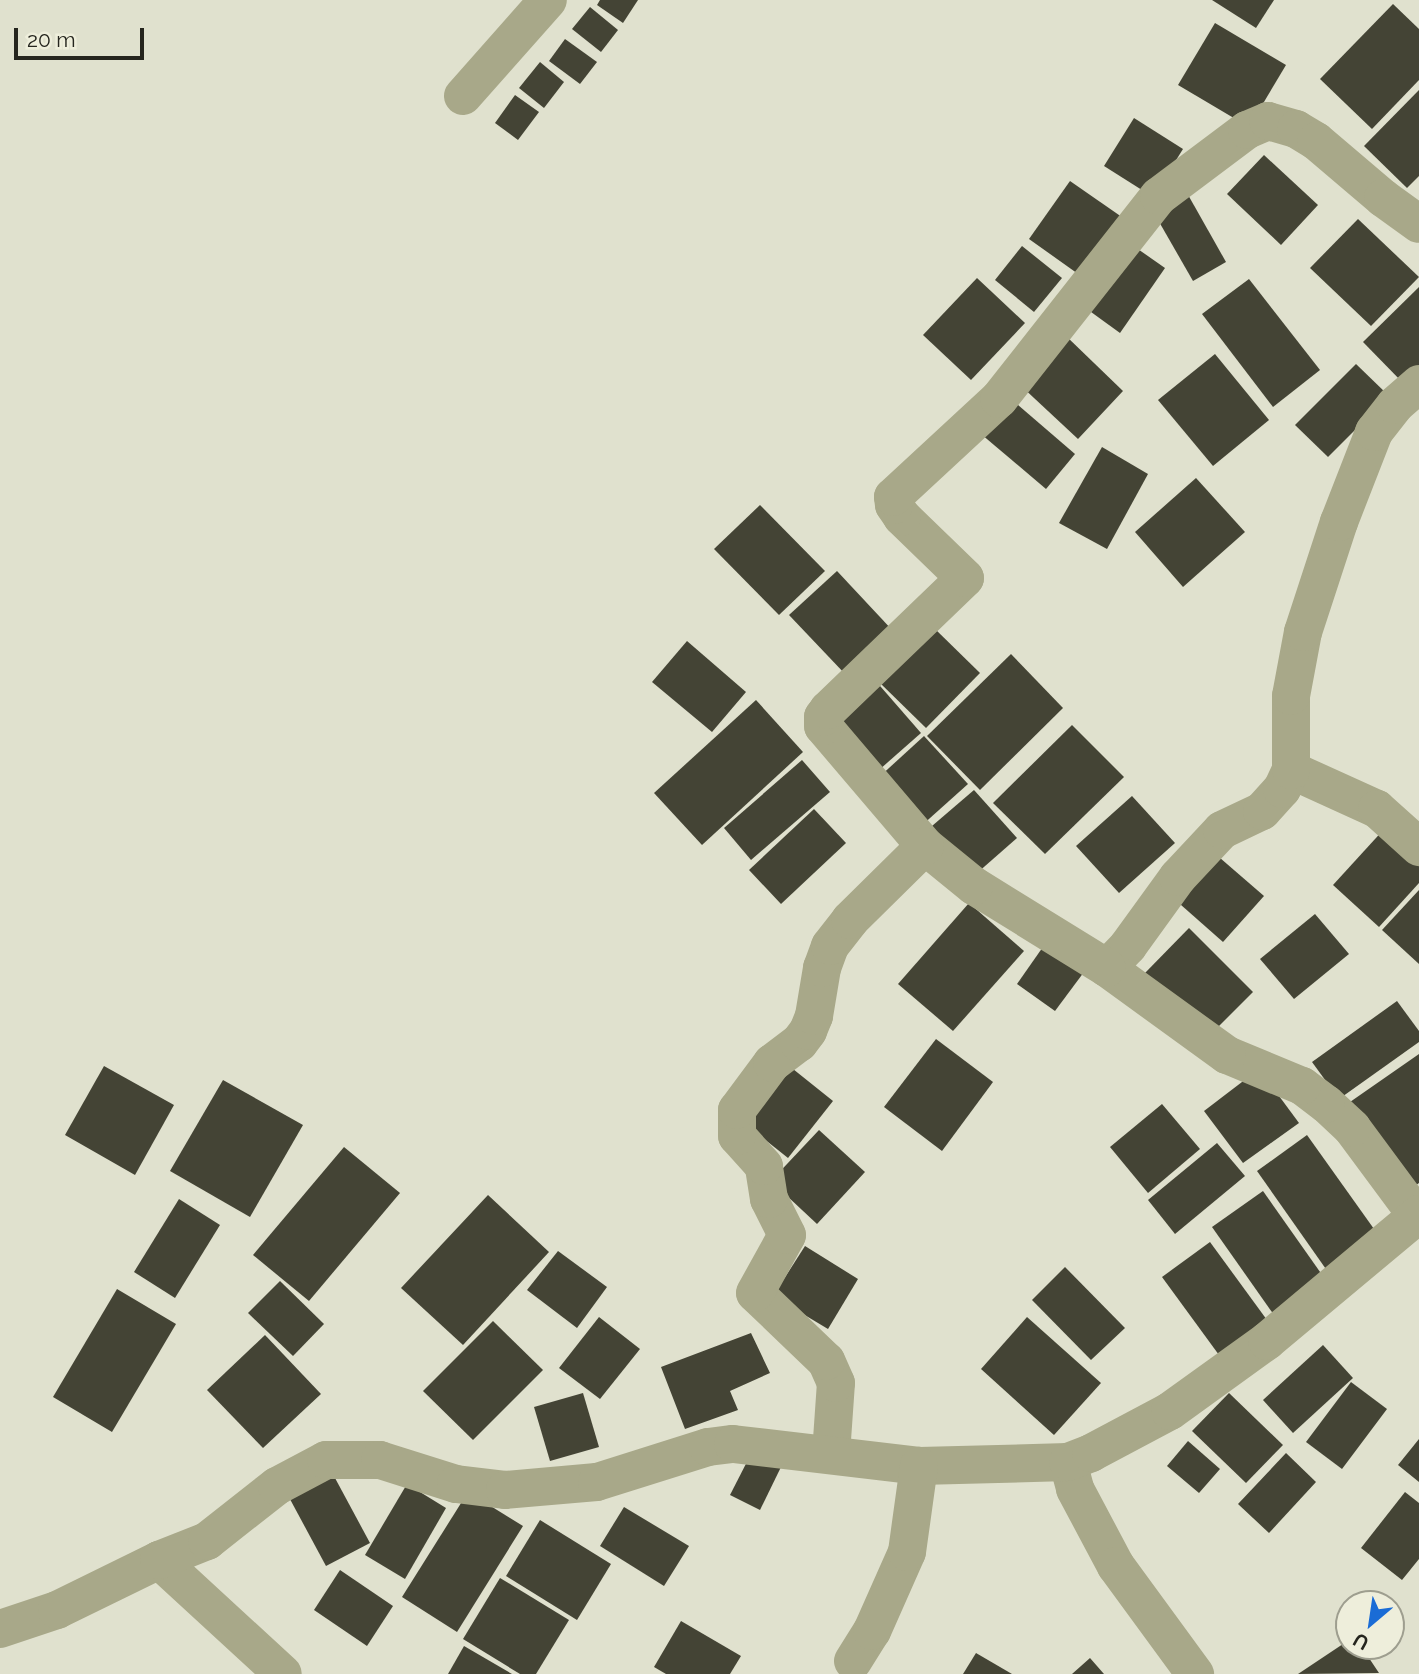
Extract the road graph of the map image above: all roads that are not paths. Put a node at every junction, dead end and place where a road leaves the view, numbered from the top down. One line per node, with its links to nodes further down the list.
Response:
1 (548, 0): 2 (street)
2 (463, 96)
3 (1419, 224): 6 (street)
4 (1419, 384): 5 (street)
5 (1291, 770): 7 (street); 8 (street)
6 (925, 846): 8 (street); 10 (street)
7 (1419, 847)
8 (1107, 968): 9 (street)
9 (1418, 1215): 11 (street)
10 (831, 1454): 12 (street); 13 (street)
11 (1068, 1462): 12 (street); 17 (street)
12 (919, 1466): 15 (street)
13 (159, 1560): 14 (street); 16 (street)
14 (0, 1629)
15 (853, 1661)
16 (283, 1674)
17 (1195, 1674)

